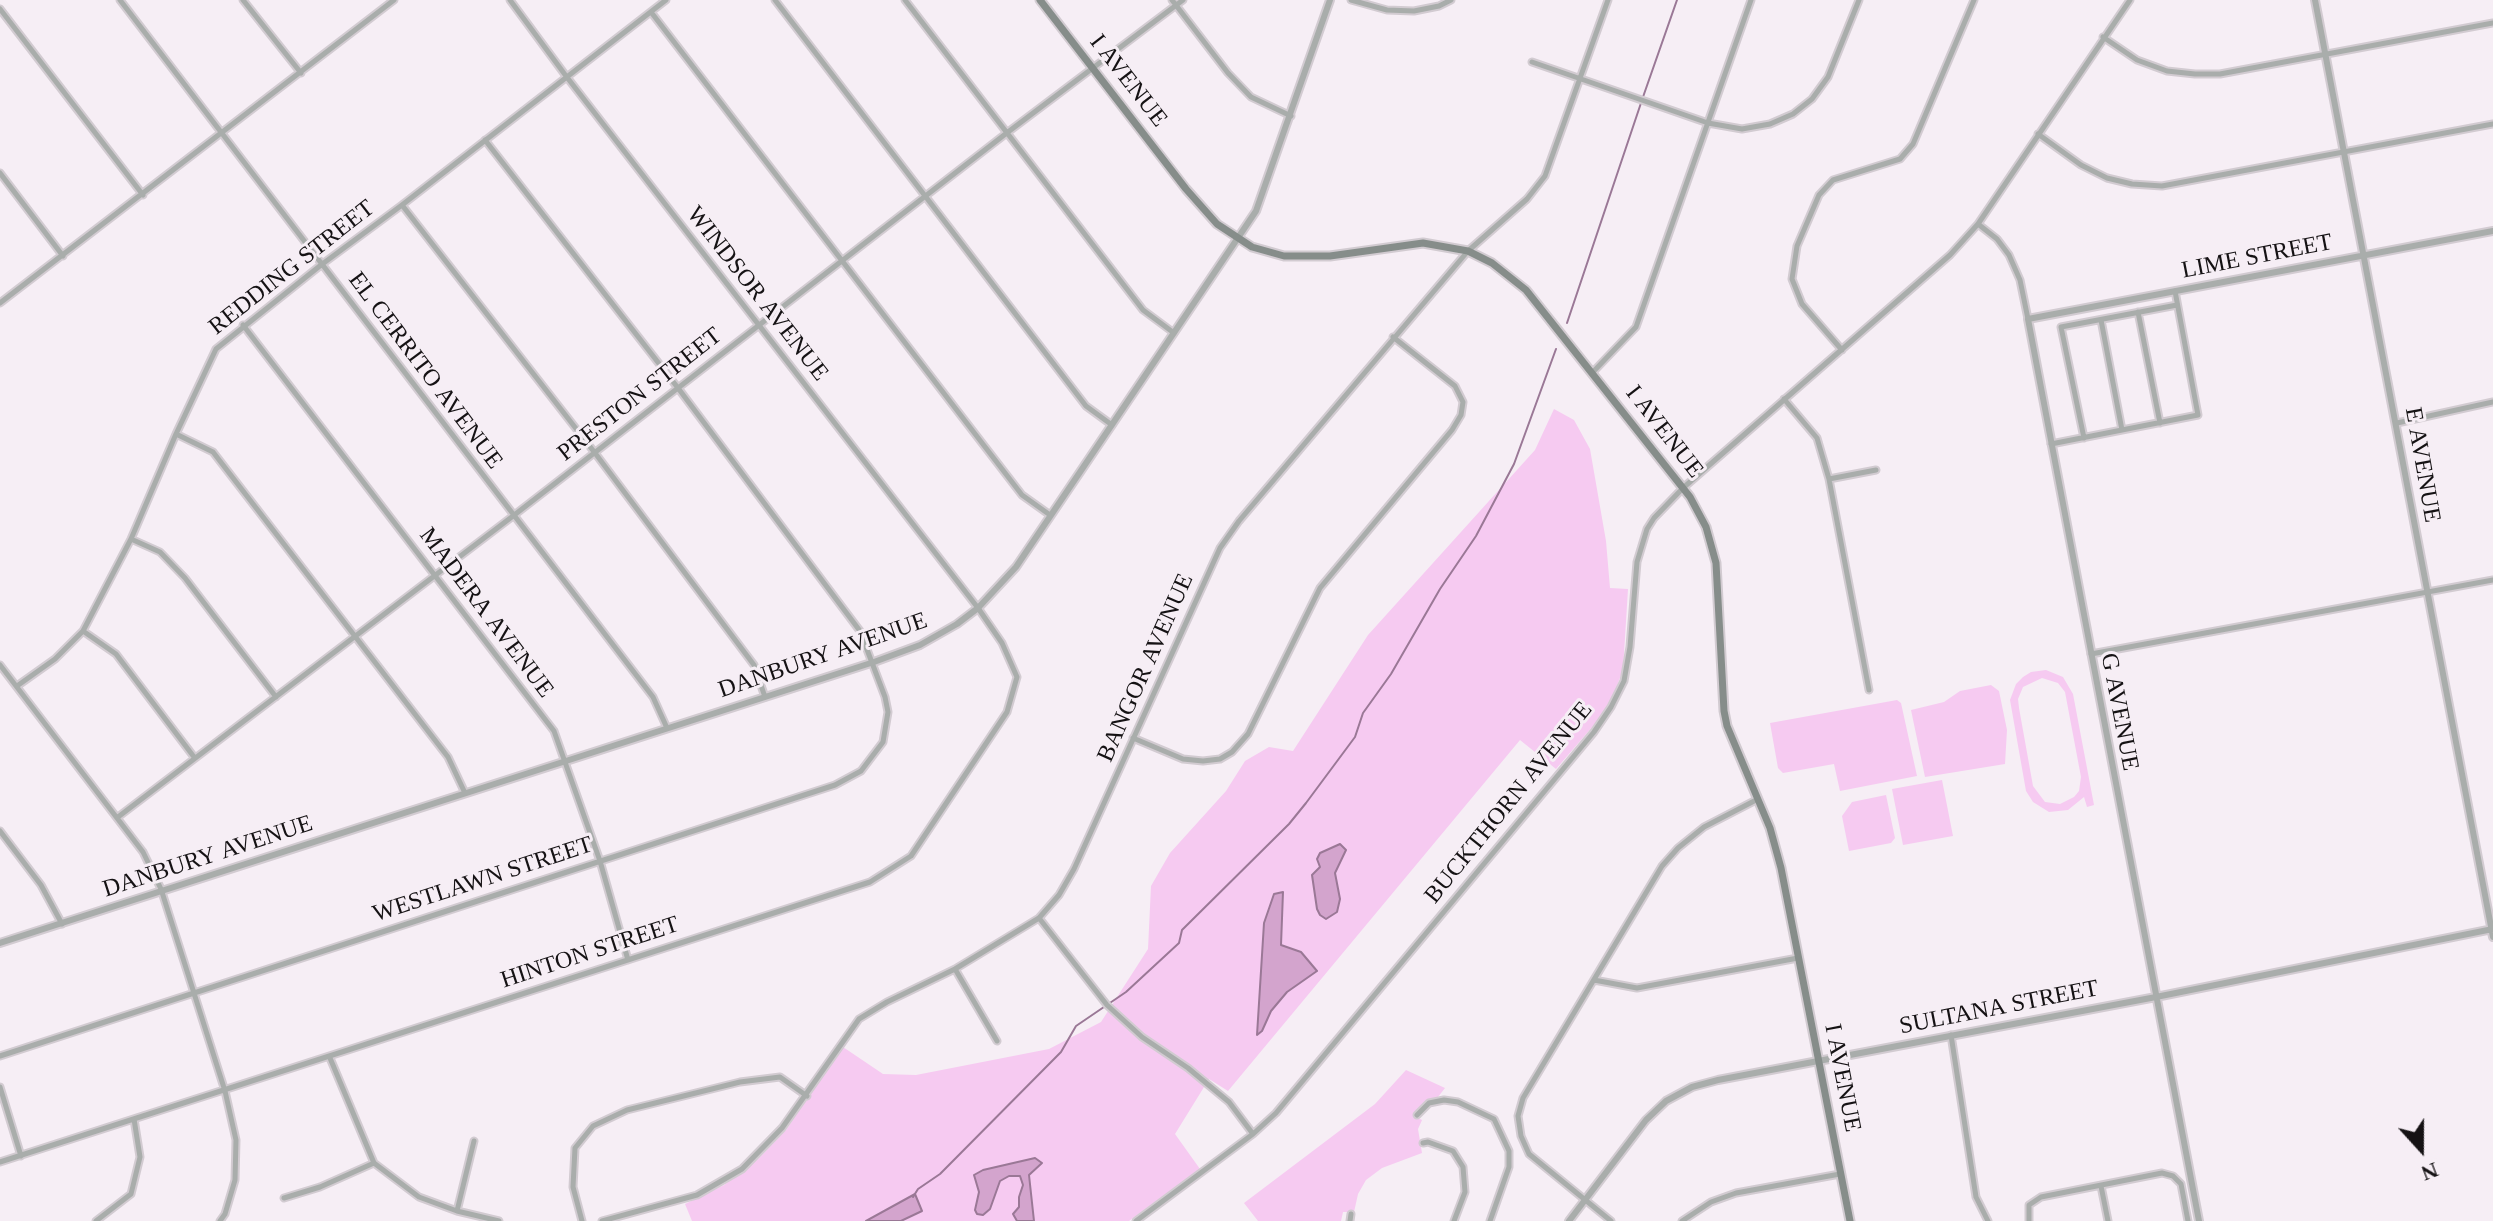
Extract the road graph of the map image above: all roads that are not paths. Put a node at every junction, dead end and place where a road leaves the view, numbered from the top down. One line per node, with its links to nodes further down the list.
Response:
1 (120, 0): 36 (street, EL CERRITO AVENUE)
2 (243, 0): 29 (street)
3 (376, 0): 22 (street)
4 (394, 0): 22 (street)
5 (510, 0): 30 (street, WINDSOR AVENUE)
6 (666, 0): 23 (street, REDDING STREET)
7 (775, 0): 42 (street)
8 (905, 0): 35 (street)
9 (1040, 0): 28 (main road, I AVENUE)
10 (1183, 0): 20 (street, PRESTON STREET)
11 (1330, 0): 32 (street, DANBURY AVENUE)
12 (1351, 0): 13 (street)
13 (1451, 0)
14 (1608, 0): 31 (street, BANGOR AVENUE)
15 (1751, 0): 33 (street)
16 (1859, 0): 33 (street)
17 (1974, 0): 62 (street)
18 (2130, 0): 25 (street, BUCKTHORN AVENUE)
19 (2315, 0): 26 (street, E AVENUE)
20 (1174, 3): 28 (street, PRESTON STREET); 32 (street)
21 (0, 9): 41 (street)
22 (382, 9): 29 (street)
23 (651, 12): 30 (street, REDDING STREET); 50 (street)
24 (2493, 23): 26 (street)
25 (2103, 37): 26 (street); 37 (street, BUCKTHORN AVENUE)
26 (2326, 54): 39 (street, E AVENUE)
27 (1532, 62): 31 (street)
28 (1093, 69): 35 (street, PRESTON STREET); 46 (main road, I AVENUE)
29 (301, 73): 36 (street)
30 (566, 76): 38 (street, REDDING STREET); 59 (street, WINDSOR AVENUE)
31 (1582, 77): 33 (street); 47 (street, BANGOR AVENUE)
32 (1291, 116): 46 (street, DANBURY AVENUE)
33 (1708, 123): 63 (street)
34 (2493, 124): 39 (street)
35 (1008, 132): 42 (street, PRESTON STREET); 60 (street)
36 (223, 133): 41 (street); 51 (street, EL CERRITO AVENUE)
37 (2038, 134): 39 (street); 44 (street, BUCKTHORN AVENUE)
38 (485, 140): 43 (street, REDDING STREET); 64 (street, WESTLAWN STREET)
39 (2345, 154): 49 (street, E AVENUE)
40 (0, 173): 48 (street)
41 (143, 195): 48 (street)
42 (926, 197): 50 (street, PRESTON STREET); 69 (street)
43 (402, 205): 51 (street, REDDING STREET); 74 (street)
44 (1978, 224): 56 (street, G AVENUE); 62 (street, BUCKTHORN AVENUE)
45 (2493, 231): 49 (street, LIME STREET)
46 (1239, 239): 47 (main road, I AVENUE); 60 (street, DANBURY AVENUE)
47 (1468, 251): 61 (street, BANGOR AVENUE); 63 (main road, I AVENUE)
48 (63, 256): 53 (street)
49 (2363, 256): 52 (street, LIME STREET); 68 (street, E AVENUE)
50 (843, 260): 59 (street, PRESTON STREET); 78 (street)
51 (321, 265): 58 (street, REDDING STREET); 79 (street, EL CERRITO AVENUE)
52 (2175, 291): 54 (street); 56 (street, LIME STREET)
53 (0, 303)
54 (2177, 305): 55 (street); 67 (street)
55 (2138, 312): 57 (street); 67 (street)
56 (2028, 319): 73 (street, G AVENUE)
57 (2101, 320): 70 (street); 72 (street)
58 (243, 325): 71 (street, REDDING STREET); 81 (street, MADERA AVENUE)
59 (759, 326): 64 (street, PRESTON STREET); 84 (street, WINDSOR AVENUE)
60 (1174, 333): 69 (street, DANBURY AVENUE)
61 (1393, 337): 95 (street, BANGOR AVENUE); 95 (street)
62 (1842, 350): 65 (street, BUCKTHORN AVENUE)
63 (1592, 373): 77 (main road, I AVENUE)
64 (678, 388): 74 (street, PRESTON STREET); 88 (street, WESTLAWN STREET)
65 (1784, 399): 76 (street); 77 (street, BUCKTHORN AVENUE)
66 (2493, 402): 68 (street)
67 (2160, 423): 70 (street)
68 (2397, 423): 83 (street, E AVENUE)
69 (1112, 425): 78 (street, DANBURY AVENUE)
70 (2122, 430): 72 (street)
71 (176, 434): 80 (street, REDDING STREET); 86 (street)
72 (2084, 438): 73 (street)
73 (2051, 444): 87 (street, G AVENUE)
74 (595, 453): 79 (street, PRESTON STREET); 93 (street)
75 (1876, 470): 76 (street)
76 (1829, 479): 91 (street)
77 (1683, 488): 99 (main road, I AVENUE); 124 (street, BUCKTHORN AVENUE)
78 (1050, 515): 84 (street, DANBURY AVENUE)
79 (513, 516): 81 (street, PRESTON STREET); 94 (street, EL CERRITO AVENUE)
80 (131, 539): 85 (street, REDDING STREET); 92 (street)
81 (434, 575): 86 (street, PRESTON STREET); 97 (street, MADERA AVENUE)
82 (2493, 580): 83 (street)
83 (2428, 594): 87 (street); 106 (street, E AVENUE)
84 (978, 608): 88 (street, DANBURY AVENUE); 109 (street, HINTON STREET)
85 (83, 631): 90 (street, REDDING STREET); 96 (street)
86 (355, 637): 92 (street, PRESTON STREET); 98 (street)
87 (2090, 654): 113 (street, G AVENUE)
88 (874, 662): 93 (street, DANBURY AVENUE); 102 (street, WESTLAWN STREET)
89 (0, 665): 90 (street)
90 (17, 686): 100 (street)
91 (1869, 690)
92 (276, 697): 96 (street, PRESTON STREET)
93 (765, 697): 94 (street, DANBURY AVENUE)
94 (667, 728): 97 (street, DANBURY AVENUE)
95 (1133, 738): 104 (street, BANGOR AVENUE)
96 (194, 757): 100 (street, PRESTON STREET)
97 (566, 761): 98 (street, DANBURY AVENUE); 102 (street, MADERA AVENUE)
98 (465, 794): 103 (street, DANBURY AVENUE)
99 (1758, 799): 108 (main road, I AVENUE); 111 (street)
100 (118, 817): 103 (street)
101 (0, 831): 105 (street)
102 (600, 861): 109 (street, MADERA AVENUE); 112 (street, WESTLAWN STREET)
103 (161, 889): 105 (street, DANBURY AVENUE); 112 (street)
104 (1039, 918): 110 (street, BANGOR AVENUE); 124 (street)
105 (62, 924): 107 (street, DANBURY AVENUE)
106 (2492, 932): 113 (street, SULTANA STREET)
107 (0, 943)
108 (1798, 958): 111 (street); 118 (main road, I AVENUE)
109 (628, 960): 117 (street, HINTON STREET)
110 (955, 969): 115 (street); 121 (street, BANGOR AVENUE)
111 (1594, 980): 133 (street)
112 (193, 993): 116 (street, WESTLAWN STREET); 120 (street)
113 (2156, 997): 114 (street, SULTANA STREET); 151 (street, G AVENUE)
114 (1951, 1035): 118 (street, SULTANA STREET); 147 (street)
115 (997, 1041)
116 (0, 1056)
117 (330, 1058): 120 (street, HINTON STREET); 129 (street)
118 (1818, 1061): 130 (main road, I AVENUE); 133 (street, SULTANA STREET)
119 (0, 1087): 127 (street)
120 (225, 1091): 123 (street, HINTON STREET); 136 (street)
121 (807, 1096): 138 (street); 139 (street, BANGOR AVENUE)
122 (1417, 1115): 142 (street)
123 (134, 1119): 127 (street, HINTON STREET); 135 (street)
124 (1253, 1134): 140 (street, BUCKTHORN AVENUE)
125 (474, 1141): 134 (street)
126 (1423, 1143): 141 (street)
127 (21, 1156): 128 (street, HINTON STREET)
128 (0, 1162)
129 (374, 1163): 132 (street); 134 (street)
130 (1840, 1174): 145 (street); 146 (main road, I AVENUE)
131 (2101, 1186): 148 (street); 149 (street); 150 (street)
132 (284, 1198)
133 (1584, 1201): 143 (street, SULTANA STREET); 144 (street)
134 (457, 1211): 137 (street)
135 (96, 1221)
136 (220, 1221)
137 (499, 1221)
138 (582, 1221)
139 (602, 1221)
140 (1136, 1221)
141 (1454, 1221)
142 (1490, 1221)
143 (1569, 1221)
144 (1611, 1221)
145 (1682, 1221)
146 (1850, 1221)
147 (1988, 1221)
148 (2029, 1221)
149 (2108, 1221)
150 (2188, 1221)
151 (2199, 1221)

